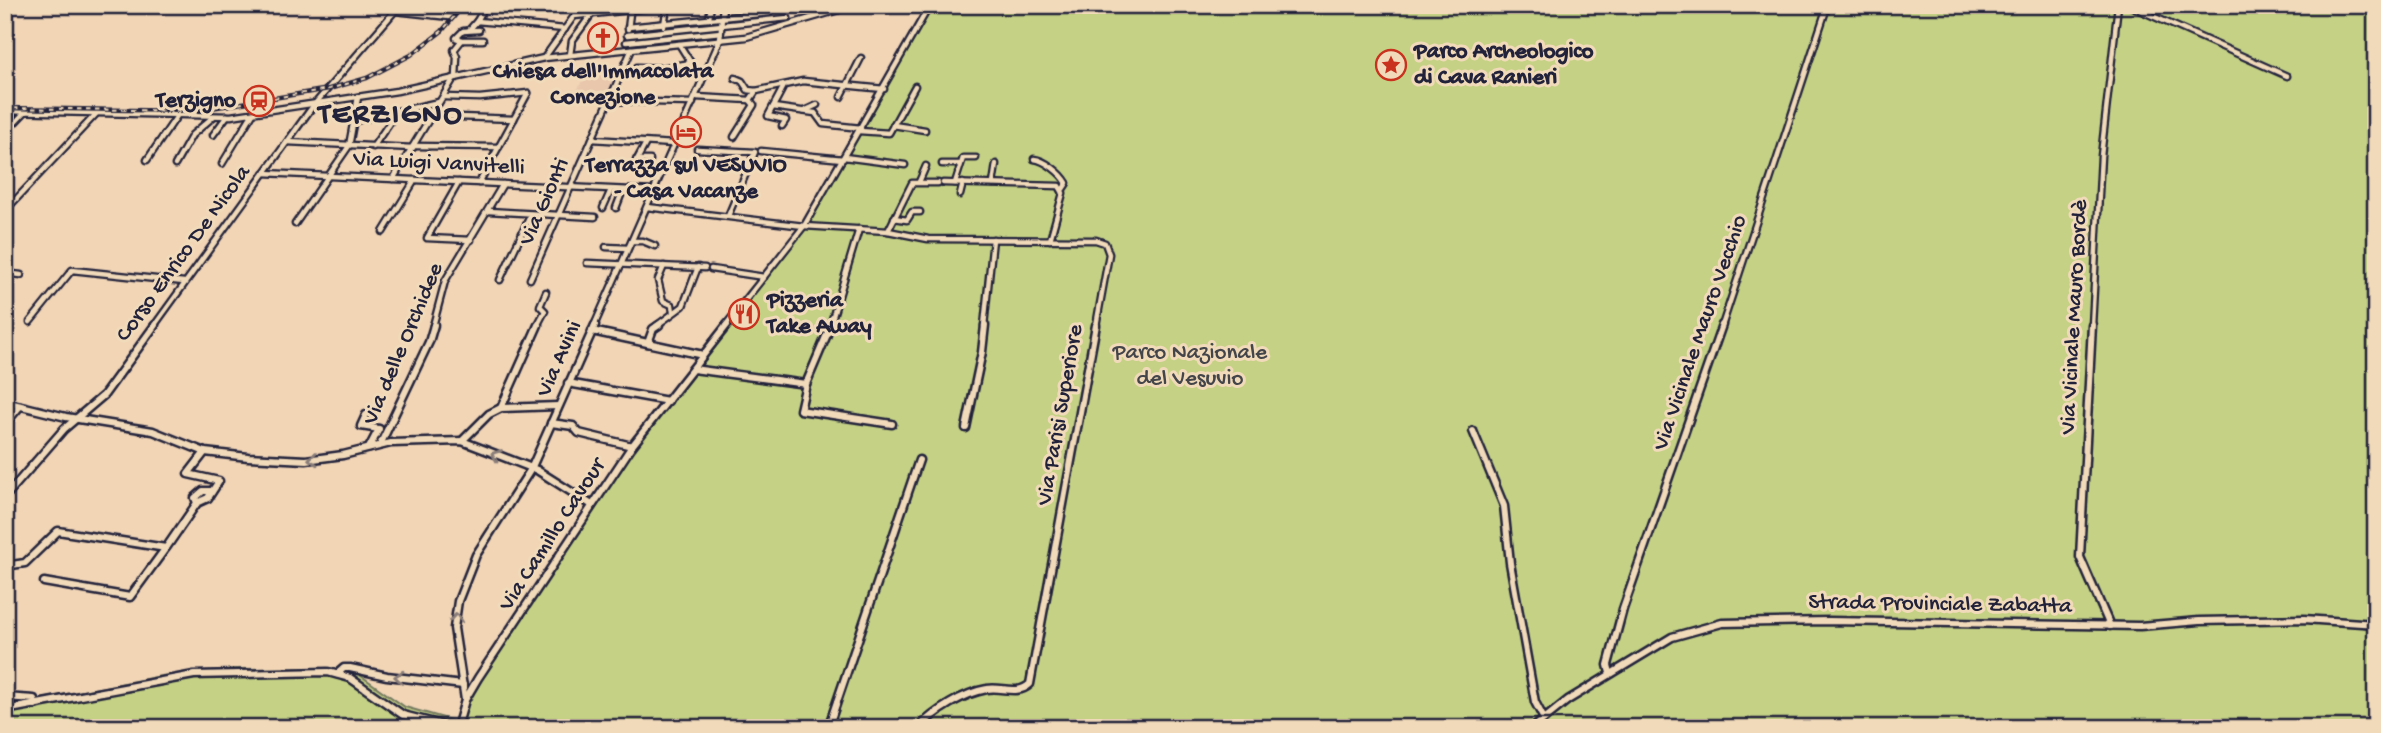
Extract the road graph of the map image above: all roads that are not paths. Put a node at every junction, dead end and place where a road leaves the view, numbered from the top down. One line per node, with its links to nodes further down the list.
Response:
1 (400, 5): 17 (street, Corso Enrico De Nicola)
2 (442, 5): 20 (street)
3 (613, 5): 15 (street)
4 (680, 5): 14 (street); 29 (street)
5 (711, 5): 26 (street)
6 (723, 5): 24 (street, Via Avini)
7 (856, 5): 44 (street)
8 (930, 5): 61 (street, Via Camillo Cavour)
9 (968, 5): 10 (street)
10 (1029, 5)
11 (1824, 5): 206 (street, Via Vicinale Mauro Vecchio)
12 (2118, 5): 205 (street, Via Vicinale Mauro Bordè)
13 (2127, 5): 55 (street)
14 (667, 6): 16 (street); 30 (street)
15 (581, 7): 22 (street)
16 (631, 8): 21 (street); 32 (street)
17 (395, 11): 20 (street); 72 (street, Corso Enrico De Nicola)
18 (482, 12): 28 (street)
19 (769, 13): 24 (street)
20 (433, 15): 23 (street)
21 (591, 15): 22 (street); 51 (street)
22 (574, 16): 35 (street)
23 (450, 17)
24 (722, 18): 26 (street); 31 (street, Via Avini)
25 (788, 18): 31 (street)
26 (709, 19): 27 (street)
27 (694, 20): 29 (street); 33 (street)
28 (477, 21): 34 (street); 35 (street)
29 (678, 22): 30 (street)
30 (665, 23): 32 (street); 37 (street)
31 (722, 25): 33 (street); 38 (street, Via Avini)
32 (628, 27): 39 (street)
33 (693, 28): 37 (street); 40 (street)
34 (470, 29)
35 (565, 29): 52 (street)
36 (479, 30): 42 (street)
37 (664, 31): 39 (street); 41 (street)
38 (721, 32): 40 (street); 44 (street, Via Avini)
39 (627, 35): 45 (street)
40 (692, 35): 41 (street); 46 (street)
41 (663, 38): 45 (street); 48 (street)
42 (462, 40): 43 (street); 56 (street)
43 (483, 40)
44 (720, 40): 46 (street); 66 (street, Via Avini)
45 (626, 42): 50 (street)
46 (691, 43): 47 (street)
47 (679, 44): 48 (street); 54 (street)
48 (662, 46): 49 (street)
49 (632, 49): 50 (street); 69 (street, Via Gionti)
50 (625, 50): 51 (street)
51 (570, 55): 52 (street)
52 (544, 58): 56 (street)
53 (861, 58): 58 (street)
54 (637, 67)
55 (2287, 76)
56 (455, 78): 65 (street); 68 (street)
57 (735, 78): 63 (street)
58 (849, 85): 59 (street); 61 (street); 67 (street)
59 (784, 86): 62 (street); 74 (street)
60 (915, 86): 89 (street)
61 (884, 89): 91 (street, Via Camillo Cavour)
62 (772, 90): 63 (street); 64 (street)
63 (756, 92): 70 (street)
64 (766, 96)
65 (358, 97): 72 (street); 88 (street)
66 (695, 97): 70 (street); 71 (street, Via Avini)
67 (841, 97)
68 (442, 99): 81 (street); 84 (street); 87 (street)
69 (609, 100): 71 (street); 96 (street, Via Gionti)
70 (750, 100): 95 (street)
71 (692, 103): 99 (street, Via Avini)
72 (315, 105): 80 (street); 97 (street, Corso Enrico De Nicola)
73 (817, 105): 78 (street)
74 (773, 107): 78 (street); 90 (street)
75 (5, 111): 76 (street)
76 (13, 111): 77 (street); 86 (street)
77 (26, 111): 79 (street); 93 (street)
78 (804, 111): 91 (street)
79 (97, 113): 82 (street); 141 (street)
80 (253, 113): 83 (street); 113 (street)
81 (396, 113): 88 (street); 101 (street)
82 (177, 116): 85 (street); 109 (street)
83 (227, 116): 85 (street); 94 (street)
84 (431, 116): 87 (street); 102 (street)
85 (213, 117): 112 (street)
86 (5, 119)
87 (514, 119): 103 (street)
88 (354, 121): 100 (street)
89 (893, 125): 91 (street); 92 (street)
90 (782, 126)
91 (860, 130): 106 (street, Via Camillo Cavour)
92 (925, 130)
93 (5, 133)
94 (213, 135)
95 (734, 137)
96 (592, 139): 98 (street, Via Gionti); 132 (street, Via Gionti)
97 (287, 142): 100 (street); 120 (street, Corso Enrico De Nicola)
98 (649, 143): 99 (street); 110 (street)
99 (674, 144): 136 (street, Via Avini)
100 (349, 146): 101 (street); 121 (street)
101 (373, 147): 102 (street)
102 (414, 147): 103 (street); 122 (street)
103 (499, 147): 126 (street)
104 (698, 149): 146 (street)
105 (761, 150): 106 (street)
106 (844, 158): 114 (street); 150 (street, Via Camillo Cavour)
107 (976, 158): 116 (street)
108 (1034, 159): 133 (street)
109 (147, 160)
110 (636, 160): 111 (street); 119 (street)
111 (650, 160)
112 (175, 164)
113 (222, 164)
114 (905, 164)
115 (943, 164): 116 (street)
116 (959, 164): 128 (street)
117 (996, 164): 131 (street)
118 (926, 166): 125 (street)
119 (612, 168)
120 (264, 173): 121 (street, Via Luigi Vanvitelli); 170 (street, Corso Enrico De Nicola)
121 (328, 176): 122 (street, Via Luigi Vanvitelli); 149 (street)
122 (393, 179): 123 (street, Via Luigi Vanvitelli)
123 (415, 180): 124 (street, Via Luigi Vanvitelli); 153 (street)
124 (459, 182): 126 (street, Via Luigi Vanvitelli); 155 (street)
125 (919, 182): 127 (street); 148 (street)
126 (479, 183): 130 (street, Via Luigi Vanvitelli)
127 (940, 183): 128 (street)
128 (956, 183): 129 (street)
129 (963, 183): 131 (street); 137 (street)
130 (503, 184): 132 (street, Via Luigi Vanvitelli); 142 (street, Via delle Orchidee)
131 (993, 184): 133 (street)
132 (570, 187): 134 (street, Via Luigi Vanvitelli); 145 (street, Via Gionti)
133 (1063, 189): 156 (street)
134 (611, 190): 135 (street, Via Luigi Vanvitelli); 139 (street)
135 (623, 190): 136 (street, Via Luigi Vanvitelli); 140 (street)
136 (654, 191): 138 (street, Via Avini)
137 (960, 195)
138 (647, 206): 146 (street, Via Parisi Superiore); 157 (street, Via Avini)
139 (604, 208)
140 (615, 208)
141 (5, 211)
142 (488, 211): 144 (street); 155 (street, Via delle Orchidee)
143 (920, 212): 148 (street)
144 (531, 214): 145 (street); 169 (street)
145 (557, 215): 147 (street); 168 (street, Via Gionti)
146 (728, 216): 150 (street, Via Parisi Superiore)
147 (595, 217)
148 (894, 219): 152 (street)
149 (295, 224)
150 (804, 226): 151 (street, Via Parisi Superiore); 167 (street, Via Camillo Cavour)
151 (859, 229): 152 (street, Via Parisi Superiore); 179 (street)
152 (888, 231): 154 (street, Via Parisi Superiore)
153 (383, 232)
154 (993, 239): 156 (street, Via Parisi Superiore); 190 (street)
155 (471, 240): 193 (street, Via delle Orchidee)
156 (1050, 240): 216 (street, Via Parisi Superiore)
157 (632, 241): 158 (street); 160 (street, Via Avini)
158 (655, 246)
159 (606, 247): 160 (street)
160 (628, 248): 162 (street, Via Avini)
161 (587, 263): 162 (street)
162 (622, 264): 163 (street); 174 (street, Via Avini)
163 (664, 266): 164 (street); 172 (street)
164 (705, 268): 167 (street); 172 (street)
165 (5, 273): 166 (street)
166 (21, 275)
167 (764, 277): 176 (street, Via Camillo Cavour)
168 (530, 279)
169 (500, 280)
170 (184, 282): 173 (street); 186 (street, Corso Enrico De Nicola)
171 (546, 292): 184 (street)
172 (673, 312): 175 (street)
173 (30, 322)
174 (592, 331): 175 (street); 178 (street, Via Avini)
175 (648, 343): 176 (street)
176 (703, 355): 177 (street, Via Camillo Cavour)
177 (693, 369): 179 (street); 180 (street, Via Camillo Cavour)
178 (568, 383): 180 (street); 183 (street, Via Avini)
179 (806, 384): 189 (street)
180 (669, 401): 194 (street, Via Camillo Cavour)
181 (5, 402): 182 (street)
182 (20, 406): 186 (street); 188 (street)
183 (558, 407): 184 (street); 187 (street, Via Avini)
184 (500, 408): 192 (street)
185 (366, 415): 195 (street)
186 (79, 419): 196 (street); 199 (street, Corso Enrico De Nicola)
187 (551, 423): 194 (street); 198 (street, Via Avini)
188 (5, 424)
189 (892, 424)
190 (966, 428)
191 (1473, 432): 213 (street)
192 (462, 441): 193 (street); 198 (street, one-way to 192)
193 (380, 446): 195 (street)
194 (632, 446): 200 (street, Via Camillo Cavour)
195 (369, 448): 196 (street, one-way to 196)
196 (205, 452): 202 (street)
197 (919, 460): 215 (street)
198 (531, 469): 200 (street); 208 (street, Via Avini, one-way to 198)
199 (5, 496)
200 (592, 505): 210 (street, Via Camillo Cavour)
201 (165, 549): 203 (street)
202 (5, 566)
203 (44, 582)
204 (2376, 624): 205 (street, Strada Provinciale Zabatta)
205 (2109, 626): 206 (street, Strada Provinciale Zabatta)
206 (1610, 673): 213 (street, Strada Provinciale Zabatta)
207 (337, 674): 208 (street, one-way to 207); 211 (street); 214 (street)
208 (463, 685): 210 (street, Via Avini)
209 (5, 697): 211 (street)
210 (465, 700): 214 (street, Via Camillo Cavour)
211 (35, 705): 212 (street)
212 (5, 710)
213 (1544, 719): 217 (street, Strada Provinciale Zabatta)
214 (456, 728)
215 (828, 728)
216 (918, 728)
217 (1533, 728)

